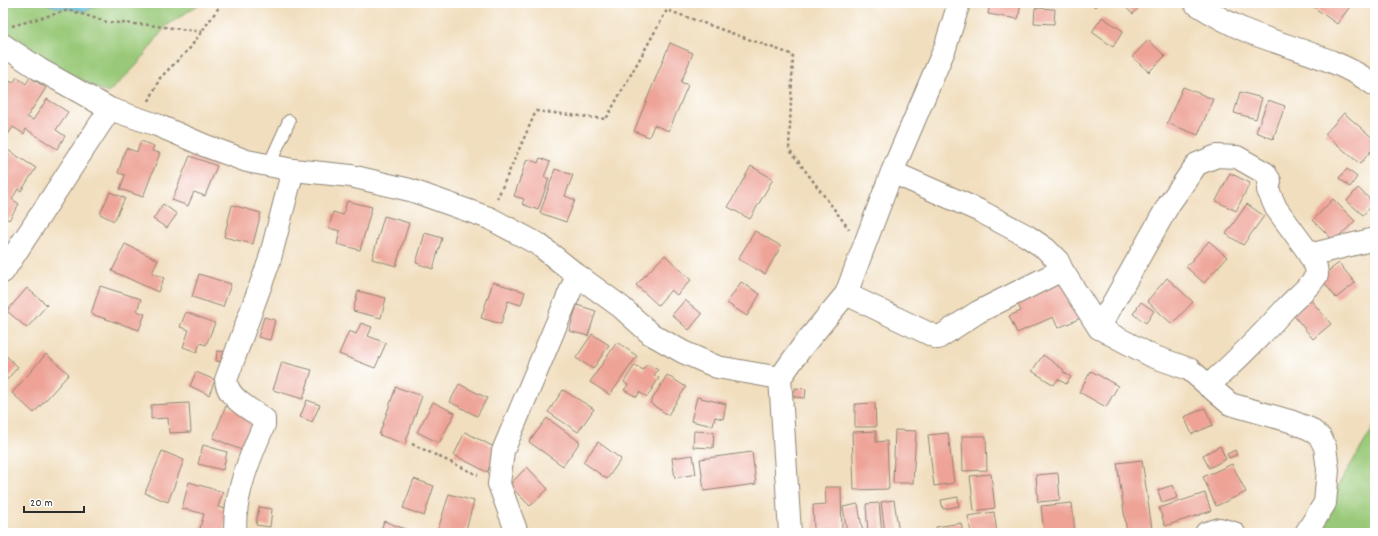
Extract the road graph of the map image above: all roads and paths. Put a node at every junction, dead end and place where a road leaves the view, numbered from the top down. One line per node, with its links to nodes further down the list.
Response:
1 (222, 3): 4 (path)
2 (959, 3): 12 (street)
3 (1195, 3): 6 (street)
4 (203, 32): 5 (path); 8 (path)
5 (7, 36): 7 (street)
6 (1375, 85)
7 (110, 109): 8 (street); 18 (street)
8 (141, 119): 10 (street)
9 (289, 121): 10 (lane)
10 (269, 165): 11 (street)
11 (293, 170): 13 (street); 26 (street)
12 (892, 172): 15 (street); 17 (street)
13 (489, 218): 15 (path); 19 (street)
14 (1375, 239): 16 (street)
15 (863, 248): 20 (street)
16 (1309, 255): 21 (street); 23 (street)
17 (1062, 270): 20 (street); 21 (street)
18 (3, 272)
19 (576, 275): 22 (street); 25 (street)
20 (846, 294): 22 (street)
21 (1099, 328): 23 (street)
22 (780, 378): 28 (street)
23 (1208, 386): 31 (street)
24 (412, 444): 25 (path)
25 (499, 484): 27 (street)
26 (235, 533)
27 (517, 533)
28 (790, 533)
29 (1206, 533): 30 (street)
30 (1234, 533)
31 (1306, 533)

